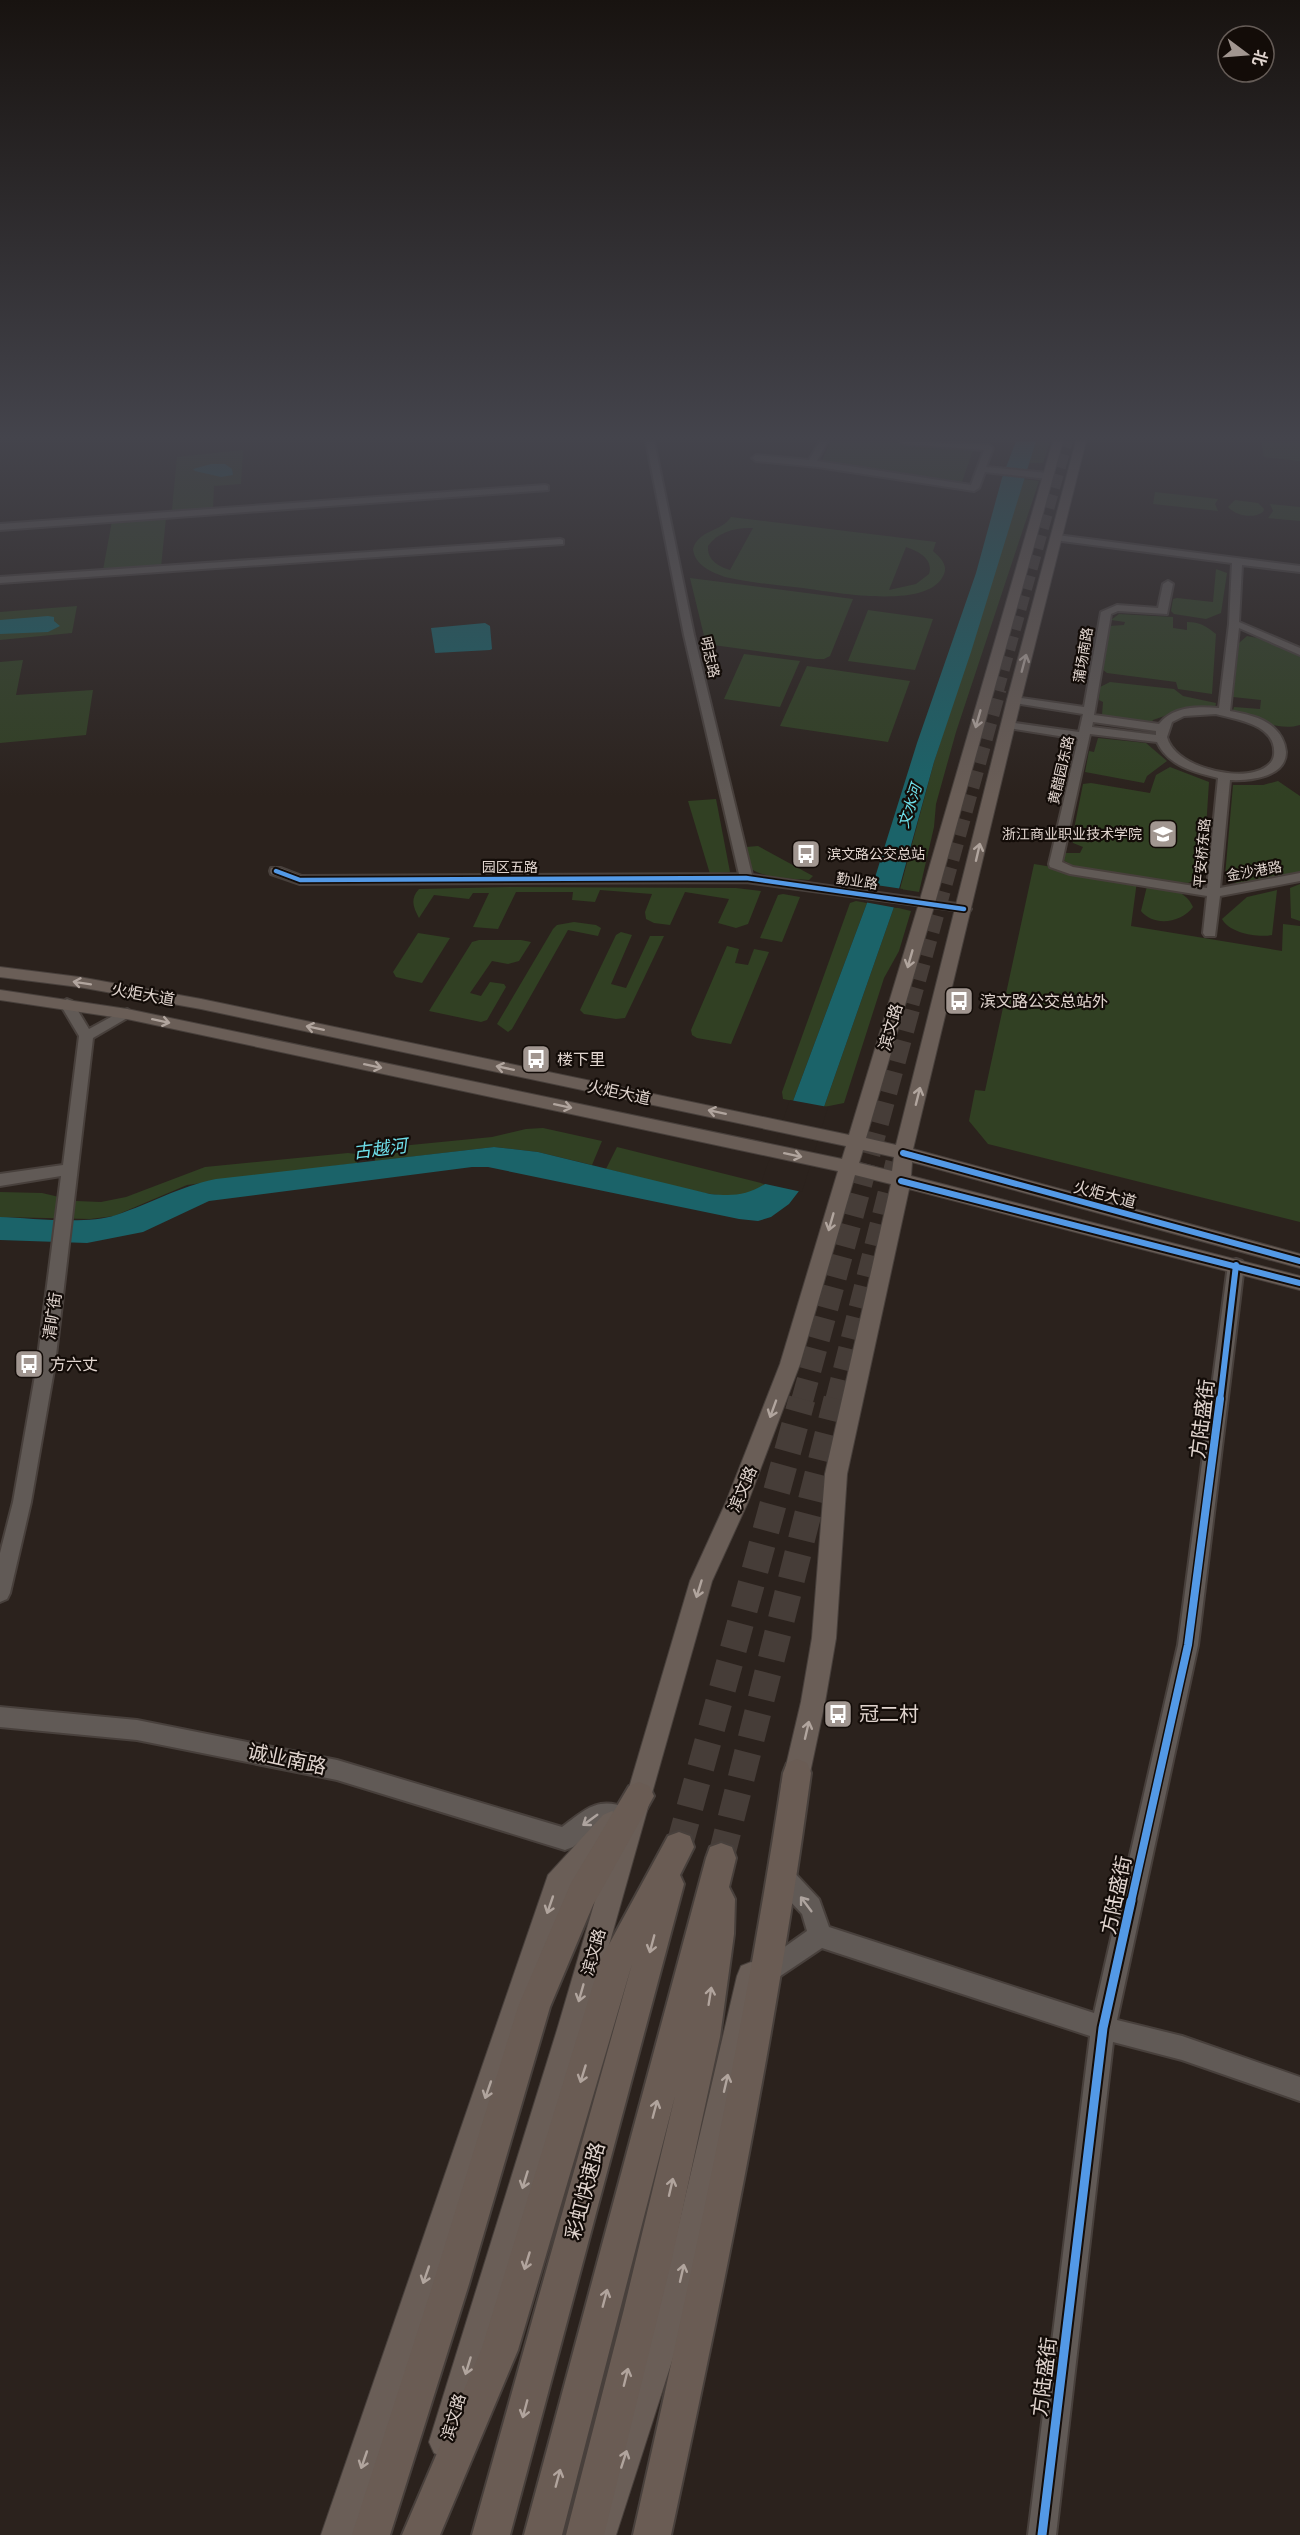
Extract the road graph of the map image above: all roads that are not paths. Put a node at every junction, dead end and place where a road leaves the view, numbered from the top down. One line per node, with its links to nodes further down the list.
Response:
1 (305, 559): 8 (street)
2 (674, 559): 20 (street, 明志路)
3 (1019, 559): 23 (main road, 滨文路, one-way to 23)
4 (1051, 559): 12 (main road, one-way to 4)
5 (1217, 559): 6 (street)
6 (1237, 562): 7 (street); 10 (street)
7 (1300, 569)
8 (0, 580)
9 (1168, 584): 14 (street, 蒲场南路)
10 (1234, 624): 11 (street); 13 (street)
11 (1300, 652)
12 (1014, 700): 14 (street); 15 (main road)
13 (1224, 713): 16 (street); 17 (street)
14 (1087, 724): 15 (street); 16 (street); 18 (street, 黄醋园东路)
15 (1008, 726): 24 (main road, one-way to 15)
16 (1161, 734): 17 (street)
17 (1224, 775): 22 (street, 平安桥东路)
18 (1055, 864): 22 (street, 金沙港路)
19 (276, 871): 20 (street, 园区五路)
20 (746, 878): 23 (street, 勤业路)
21 (1300, 878): 22 (street, 金沙港路)
22 (1213, 893): 25 (street, 平安桥东路)
23 (927, 903): 24 (street, 勤业路); 33 (main road, 滨文路, one-way to 33)
24 (964, 909): 34 (main road, one-way to 24)
25 (1210, 933)
26 (0, 972): 30 (main road, 火炬大道, one-way to 26)
27 (0, 995): 28 (main road, 火炬大道)
28 (67, 1004): 29 (main road, 火炬大道); 31 (street)
29 (127, 1014): 31 (street); 32 (main road, 火炬大道, one-way to 32)
30 (257, 1016): 32 (main road); 33 (main road, 火炬大道, one-way to 30)
31 (86, 1036): 36 (street, 清旷街)
32 (239, 1037): 35 (main road, 火炬大道, one-way to 35)
33 (856, 1143): 34 (main road, 火炬大道); 35 (main road, 滨文路)
34 (903, 1153): 38 (main road); 39 (main road, 火炬大道)
35 (847, 1166): 38 (main road, 火炬大道); 45 (main road, 滨文路, one-way to 45)
36 (70, 1169): 37 (street); 42 (street, 清旷街)
37 (0, 1180)
38 (901, 1181): 40 (main road, 火炬大道); 44 (main road, one-way to 38)
39 (1300, 1261)
40 (1236, 1265): 41 (main road, 火炬大道); 51 (street, 方陆盛街)
41 (1300, 1283)
42 (0, 1593)
43 (0, 1717): 46 (street, 诚业南路)
44 (797, 1773): 48 (highway); 60 (main road, one-way to 44)
45 (629, 1806): 46 (street, one-way to 46); 47 (main road); 54 (highway); 55 (main road, 滨文路, one-way to 55)
46 (566, 1839): 47 (street)
47 (566, 1875): 53 (main road, one-way to 53)
48 (783, 1877): 49 (street, one-way to 48); 50 (highway)
49 (820, 1936): 50 (street); 51 (street)
50 (766, 1973): 61 (highway)
51 (1103, 2028): 52 (street); 62 (street, 方陆盛街)
52 (1300, 2088)
53 (338, 2535)
54 (371, 2535)
55 (416, 2535)
56 (422, 2535): 57 (highway, 彩虹快速路, one-way to 57)
57 (491, 2535)
58 (543, 2535): 59 (highway)
59 (585, 2535)
60 (599, 2535)
61 (652, 2535)
62 (1042, 2535)

